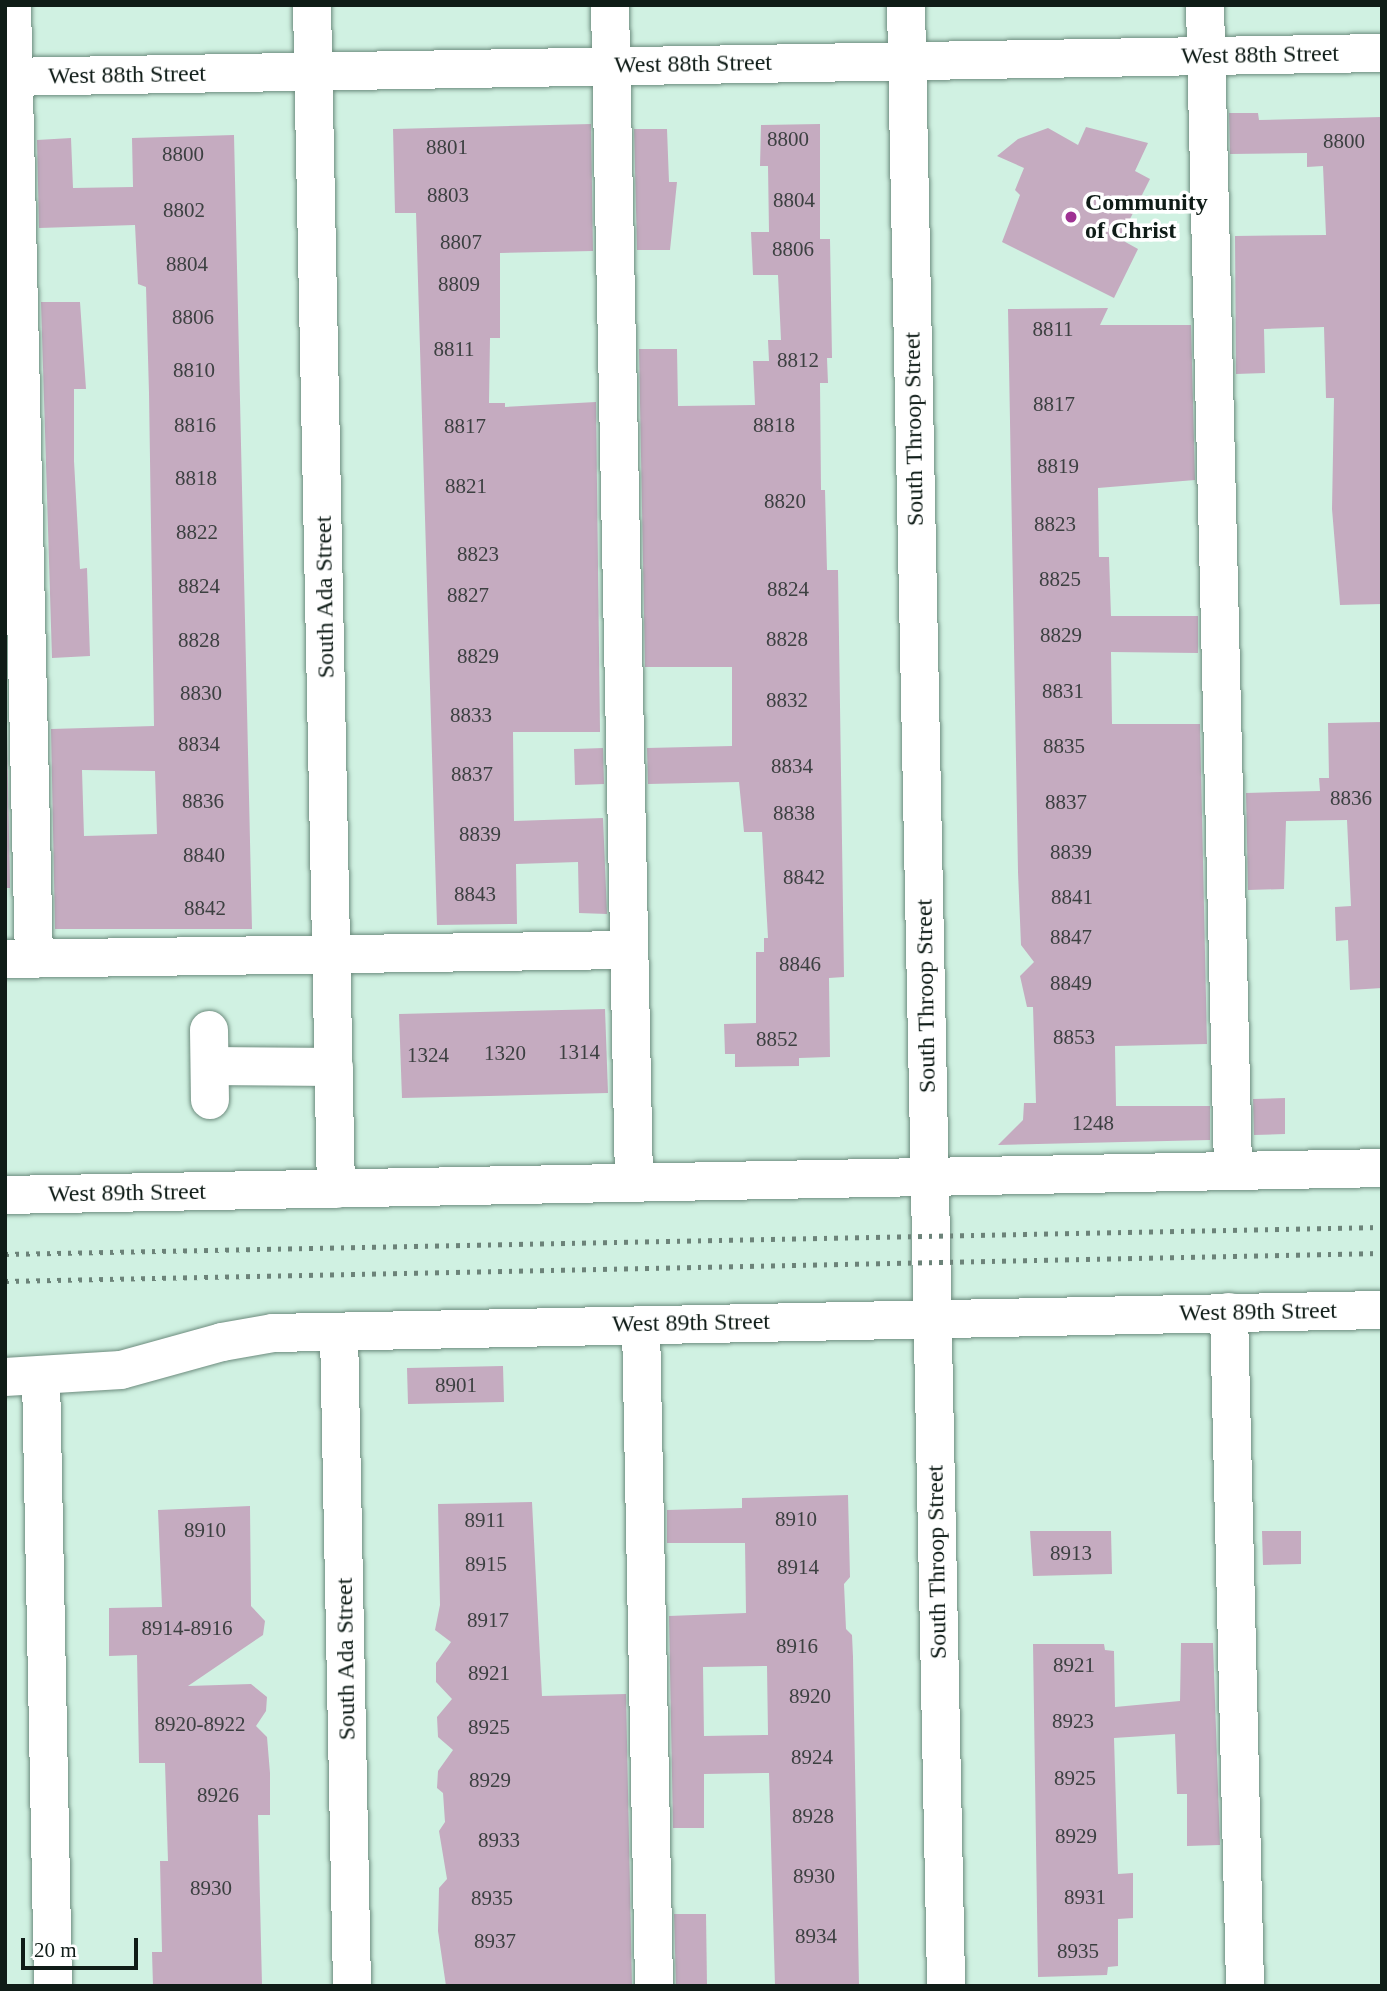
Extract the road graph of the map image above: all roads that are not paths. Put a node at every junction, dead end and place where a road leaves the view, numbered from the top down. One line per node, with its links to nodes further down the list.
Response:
1 (12, 5): 11 (street)
2 (312, 5): 10 (street, South Ada Street)
3 (610, 5): 9 (street)
4 (906, 5): 8 (street, South Throop Street)
5 (1205, 5): 7 (street)
6 (1382, 53): 7 (street, West 88th Street)
7 (1206, 56): 8 (street, West 88th Street); 18 (street)
8 (907, 60): 9 (street, West 88th Street); 19 (street, South Throop Street)
9 (611, 65): 10 (street, West 88th Street); 12 (street)
10 (314, 72): 11 (street, West 88th Street); 13 (street, South Ada Street)
11 (9, 77): 14 (street)
12 (629, 950): 13 (street); 20 (street)
13 (332, 954): 14 (street); 16 (street, South Ada Street)
14 (20, 959)
15 (210, 1065): 16 (street)
16 (334, 1068): 21 (street, South Ada Street)
17 (1382, 1168): 18 (street, West 89th Street)
18 (1233, 1171): 19 (street, West 89th Street)
19 (930, 1177): 20 (street, West 89th Street); 25 (street, South Throop Street)
20 (634, 1183): 21 (street, West 89th Street)
21 (336, 1188): 22 (street, West 89th Street)
22 (5, 1195)
23 (1382, 1310): 24 (street, West 89th Street)
24 (1229, 1312): 25 (street, West 89th Street); 33 (street)
25 (933, 1317): 26 (street, West 89th Street); 32 (street, South Throop Street)
26 (641, 1325): 27 (street, West 89th Street); 31 (street)
27 (339, 1332): 28 (street, West 89th Street); 30 (street, South Ada Street)
28 (23, 1376): 29 (street)
29 (53, 1986)
30 (352, 1986)
31 (654, 1986)
32 (946, 1986)
33 (1245, 1986)

